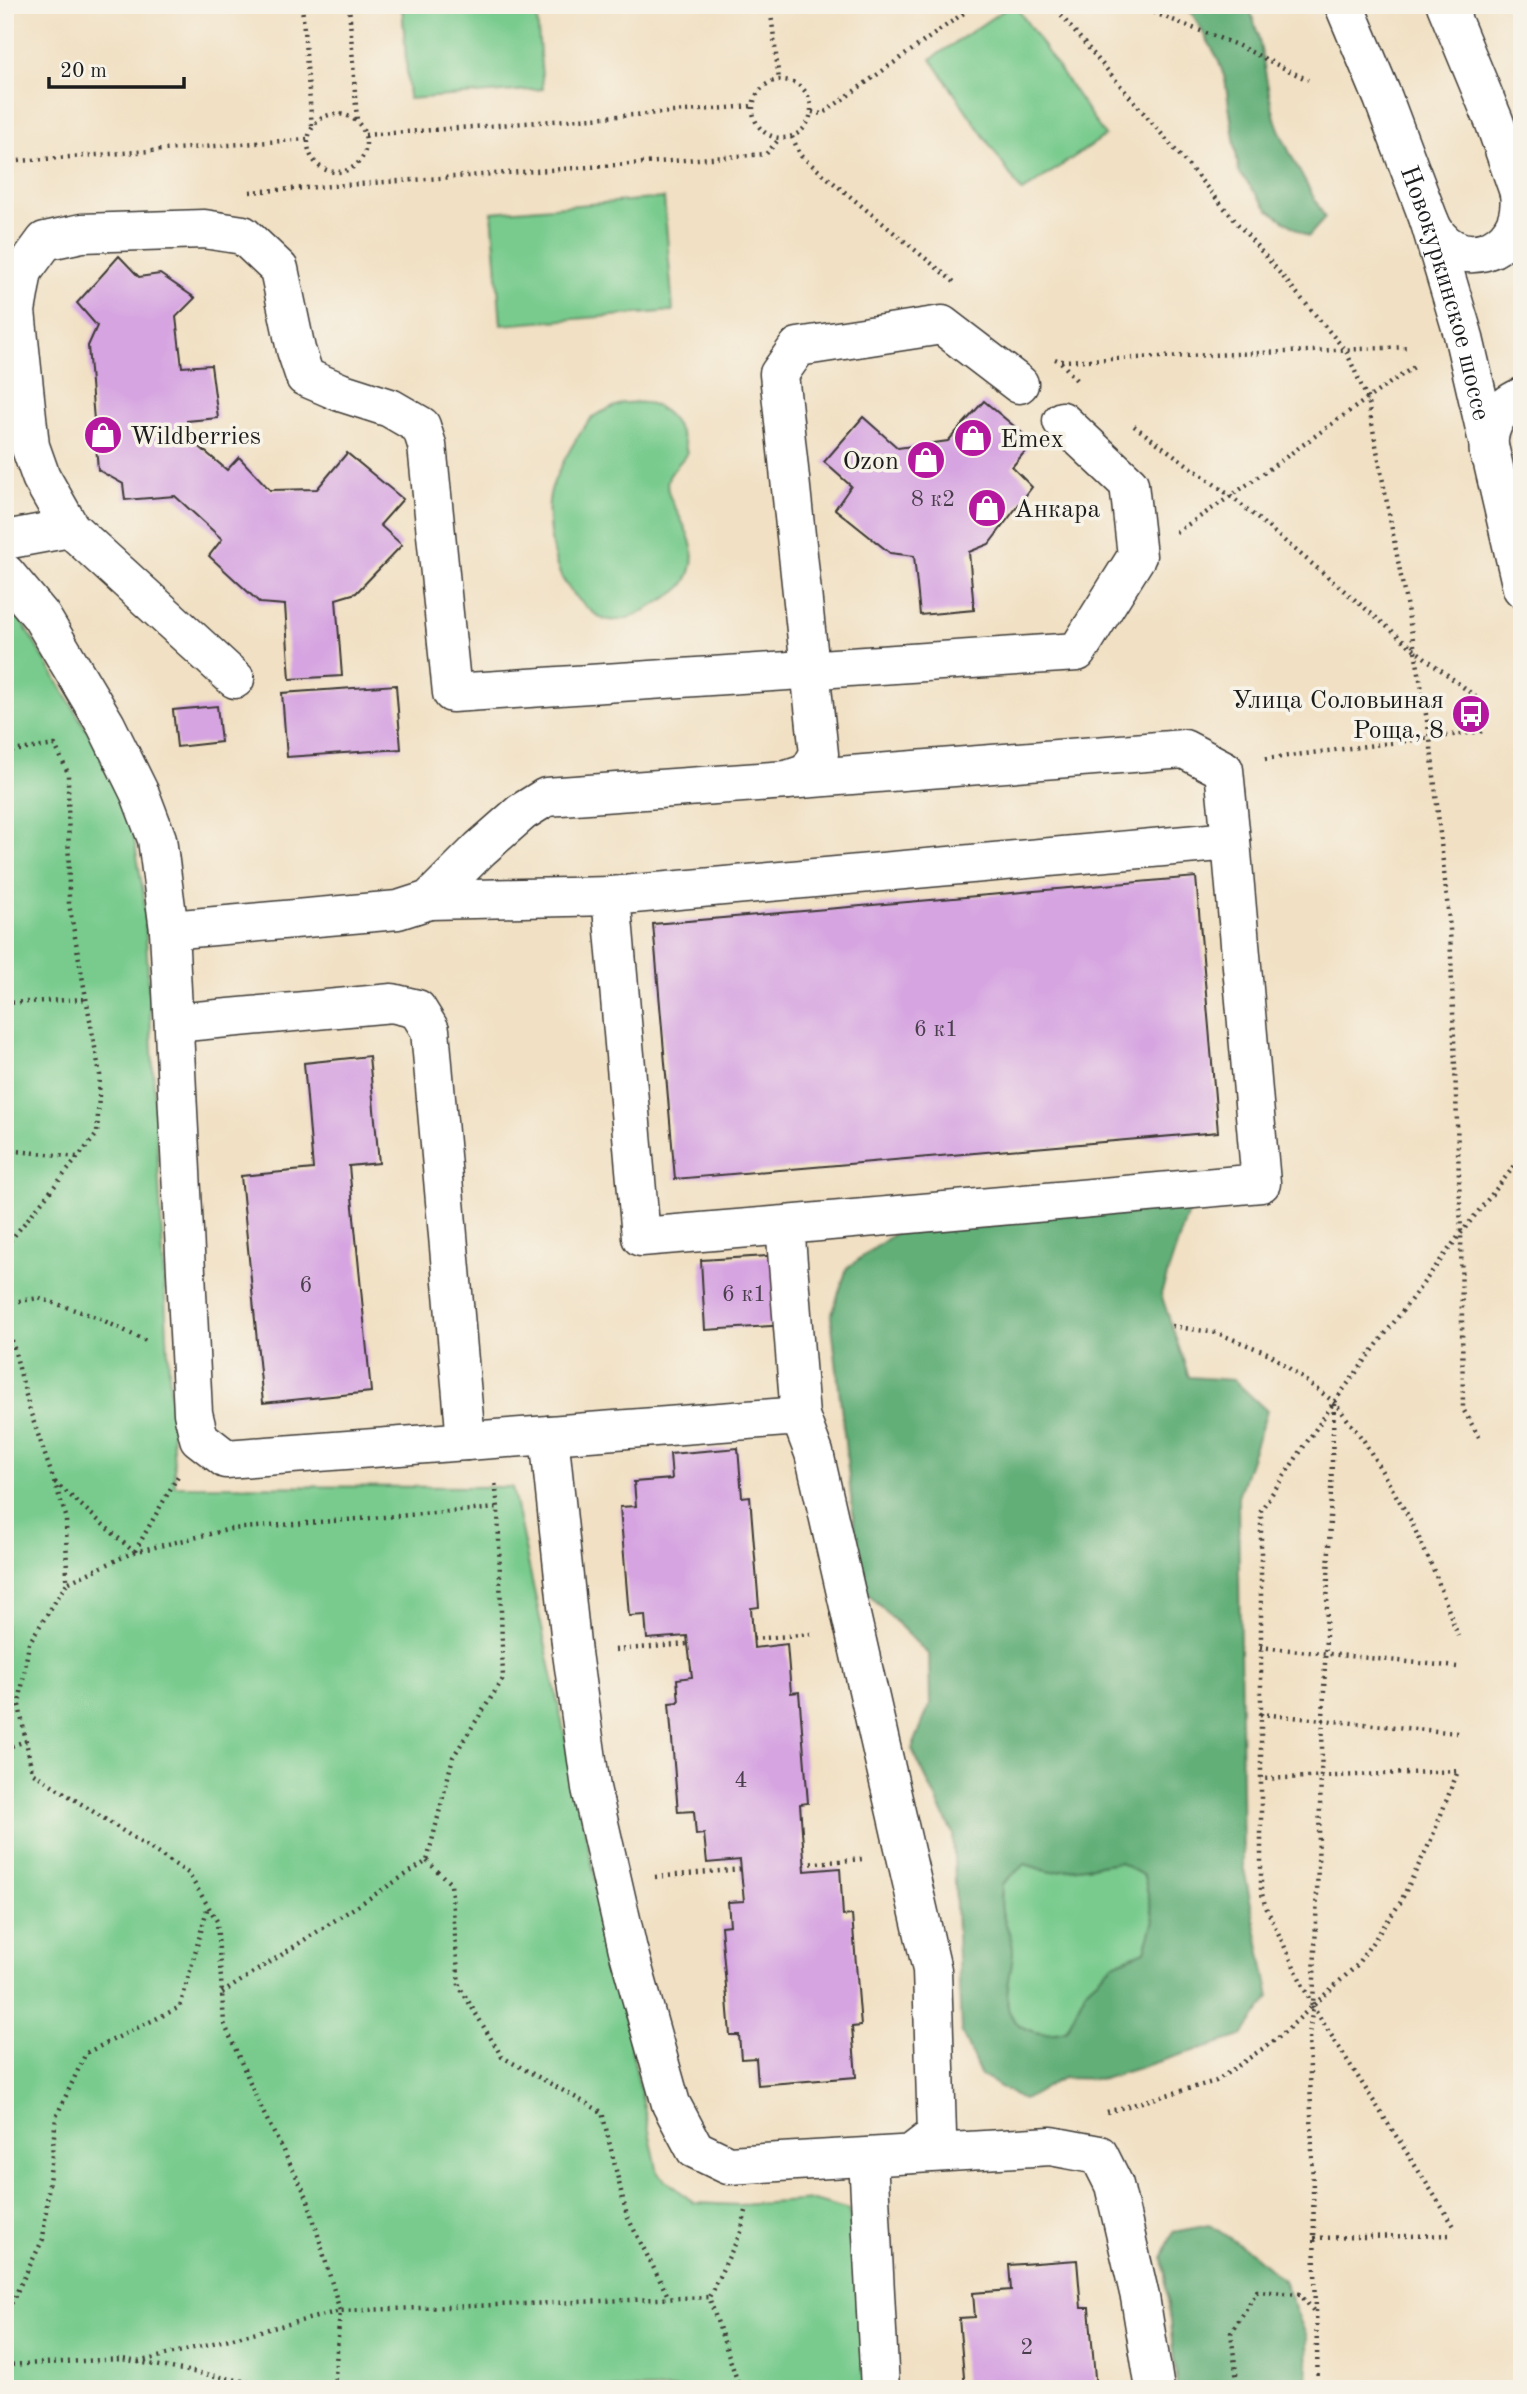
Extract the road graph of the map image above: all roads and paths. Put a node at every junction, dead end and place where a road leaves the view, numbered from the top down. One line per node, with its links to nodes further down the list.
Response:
1 (302, 5): 14 (path)
2 (349, 5): 13 (path)
3 (770, 5): 9 (path)
4 (975, 5): 12 (path)
5 (1052, 5): 29 (path)
6 (1134, 5): 10 (path)
7 (1344, 5): 26 (main road, Новокуркинское шоссе)
8 (1446, 5): 23 (main road)
9 (779, 80): 11 (path); 12 (path)
10 (1308, 80)
11 (753, 106): 15 (path); 17 (path)
12 (812, 112): 16 (path)
13 (357, 122): 14 (path); 15 (path)
14 (312, 127): 18 (path)
15 (365, 135): 20 (path)
16 (792, 137): 17 (path); 27 (path)
17 (780, 138): 21 (path)
18 (307, 139): 19 (path); 20 (path)
19 (5, 162)
20 (340, 172): 21 (path)
21 (341, 185): 22 (path)
22 (247, 192)
23 (1520, 197): 26 (main road)
24 (19, 209): 25 (path)
25 (5, 210)
26 (1429, 220): 39 (main road, Новокуркинское шоссе)
27 (959, 286)
28 (1410, 347): 29 (path)
29 (1346, 351): 31 (path); 36 (path)
30 (1051, 358): 31 (path)
31 (1060, 361): 34 (path)
32 (1414, 367): 36 (path)
33 (1019, 384): 47 (main road)
34 (1081, 385)
35 (1522, 397): 39 (main road)
36 (1367, 398): 40 (path); 46 (path)
37 (1062, 421): 43 (main road)
38 (1132, 425): 40 (path)
39 (1489, 456): 45 (main road, Новокуркинское шоссе)
40 (1232, 497): 43 (path); 46 (path)
41 (70, 527): 42 (main road); 47 (main road); 48 (main road)
42 (5, 540)
43 (1137, 556): 47 (main road)
44 (5, 573): 58 (main road)
45 (1522, 588)
46 (1415, 650): 49 (path); 51 (path)
47 (810, 670): 54 (main road)
48 (236, 679)
49 (1476, 697)
50 (1483, 732): 51 (path)
51 (1430, 738): 53 (path); 66 (path)
52 (5, 752): 59 (path)
53 (1224, 770): 54 (main road); 55 (main road)
54 (787, 780): 57 (main road)
55 (1231, 841): 56 (main road); 65 (main road)
56 (611, 895): 57 (main road); 65 (main road)
57 (429, 900): 58 (main road)
58 (169, 930): 61 (main road)
59 (86, 999): 60 (path); 63 (path)
60 (5, 1003)
61 (174, 1023): 71 (main road); 77 (main road)
62 (5, 1150): 63 (path)
63 (78, 1157): 67 (path)
64 (1520, 1160): 66 (path)
65 (785, 1224): 73 (main road)
66 (1461, 1233): 72 (path); 75 (path)
67 (5, 1247)
68 (5, 1303): 71 (path)
69 (5, 1313): 78 (path)
70 (1172, 1326): 72 (path)
71 (191, 1363): 76 (main road)
72 (1334, 1402): 83 (path); 86 (path); 88 (path)
73 (800, 1416): 74 (main road); 82 (main road)
74 (549, 1435): 77 (main road); 87 (main road)
75 (1479, 1437)
76 (199, 1438): 77 (main road); 80 (path)
77 (478, 1440): 79 (path)
78 (55, 1482): 80 (path); 81 (path)
79 (498, 1508): 80 (path); 98 (path)
80 (134, 1552): 81 (path)
81 (67, 1583): 93 (path)
82 (854, 1631): 84 (path); 97 (main road)
83 (1458, 1636)
84 (754, 1639)
85 (688, 1644): 87 (path)
86 (1260, 1647): 88 (path); 90 (path)
87 (572, 1653): 101 (main road)
88 (1325, 1653): 89 (path); 91 (path)
89 (1458, 1667)
90 (1260, 1714): 91 (path); 96 (path)
91 (1323, 1720): 92 (path); 95 (path)
92 (1458, 1733)
93 (26, 1741): 94 (path); 102 (path)
94 (5, 1748)
95 (1321, 1777): 96 (path); 104 (path); 104 (path)
96 (1261, 1779): 104 (path)
97 (906, 1856): 99 (path); 106 (main road)
98 (427, 1861): 103 (path); 113 (path)
99 (804, 1864)
100 (741, 1869): 101 (path)
101 (612, 1881): 108 (main road)
102 (208, 1906): 103 (path); 116 (path)
103 (222, 1994): 114 (path)
104 (1313, 2007): 105 (path); 109 (path); 111 (path)
105 (1106, 2113)
106 (911, 2154): 107 (main road); 123 (main road)
107 (869, 2158): 108 (main road); 122 (main road)
108 (756, 2164): 112 (path)
109 (1454, 2226)
110 (1454, 2235): 111 (path)
111 (1314, 2238): 115 (path)
112 (709, 2297): 113 (path); 121 (path)
113 (669, 2299): 114 (path)
114 (340, 2311): 117 (path); 120 (path)
115 (1316, 2314): 124 (path); 125 (path)
116 (5, 2316)
117 (138, 2362): 118 (path); 119 (path)
118 (5, 2365)
119 (287, 2389)
120 (334, 2389)
121 (740, 2389)
122 (880, 2389)
123 (1155, 2389)
124 (1238, 2389)
125 (1318, 2389)

